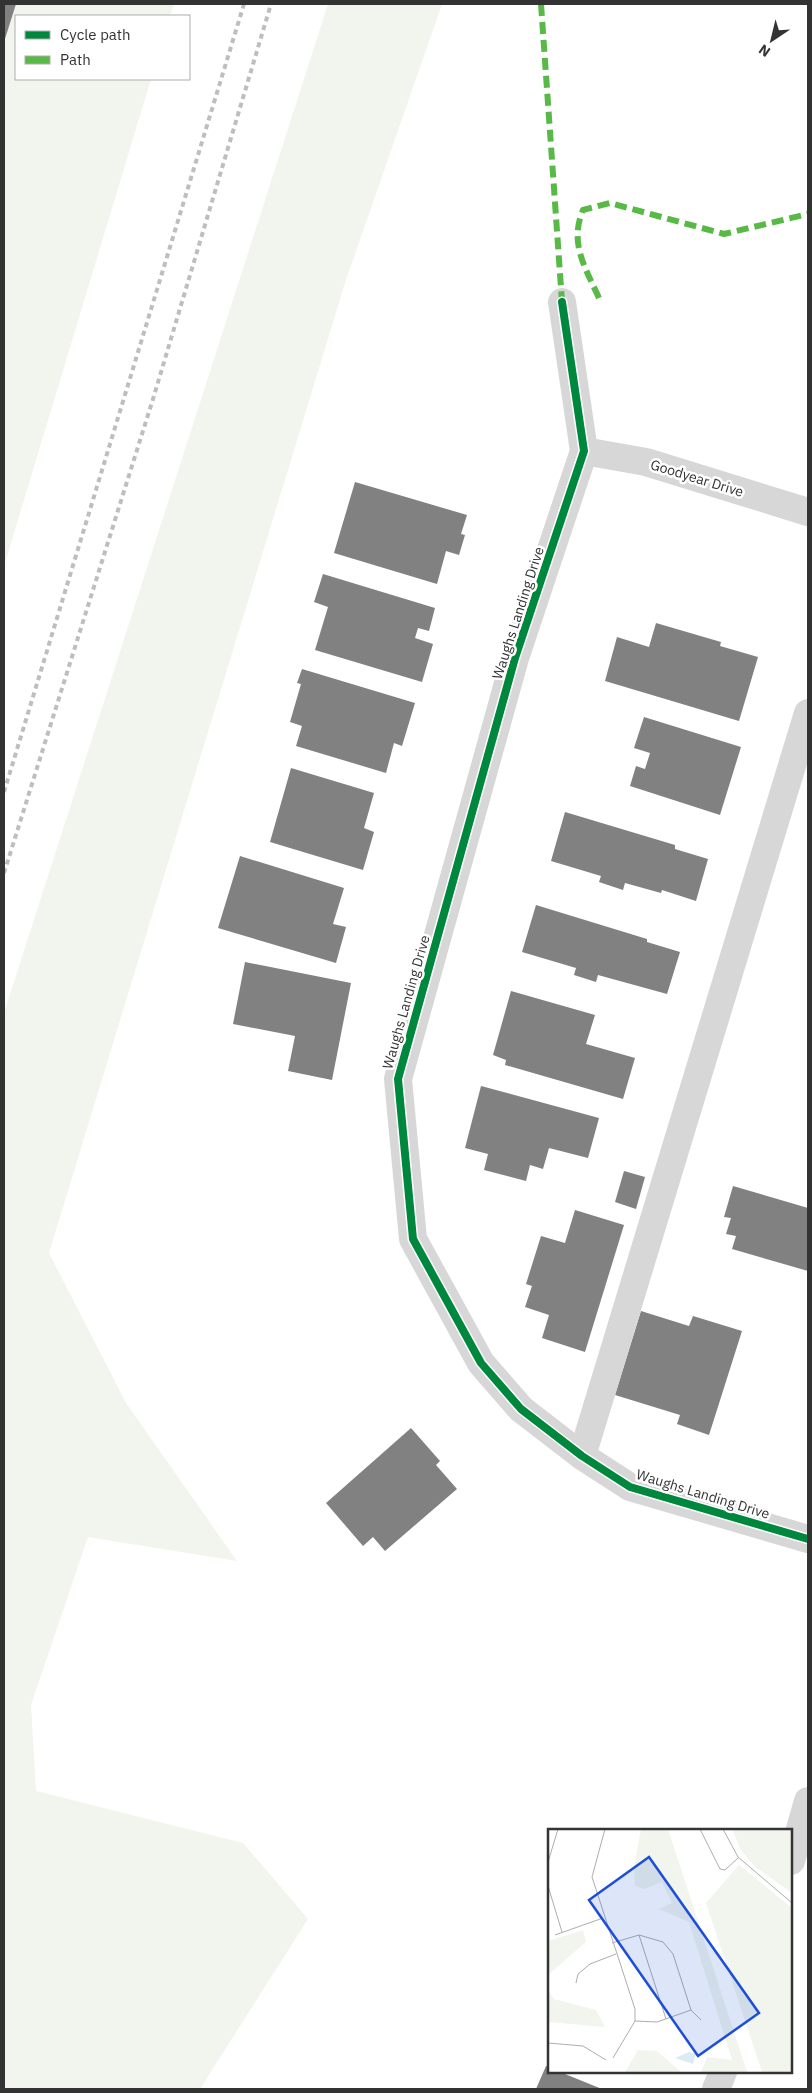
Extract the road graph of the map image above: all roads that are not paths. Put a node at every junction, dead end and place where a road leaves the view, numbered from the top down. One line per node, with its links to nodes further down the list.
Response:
1 (562, 302): 2 (street, Waughs Landing Drive)
2 (584, 452): 3 (street, Goodyear Drive); 5 (street, Waughs Landing Drive)
3 (808, 512)
4 (808, 713): 5 (street)
5 (582, 1456): 6 (street, Waughs Landing Drive)
6 (808, 1540)
7 (808, 1800): 8 (street)
8 (804, 1832): 9 (street)
9 (792, 1859)
10 (723, 2073): 11 (street)
11 (716, 2089)

